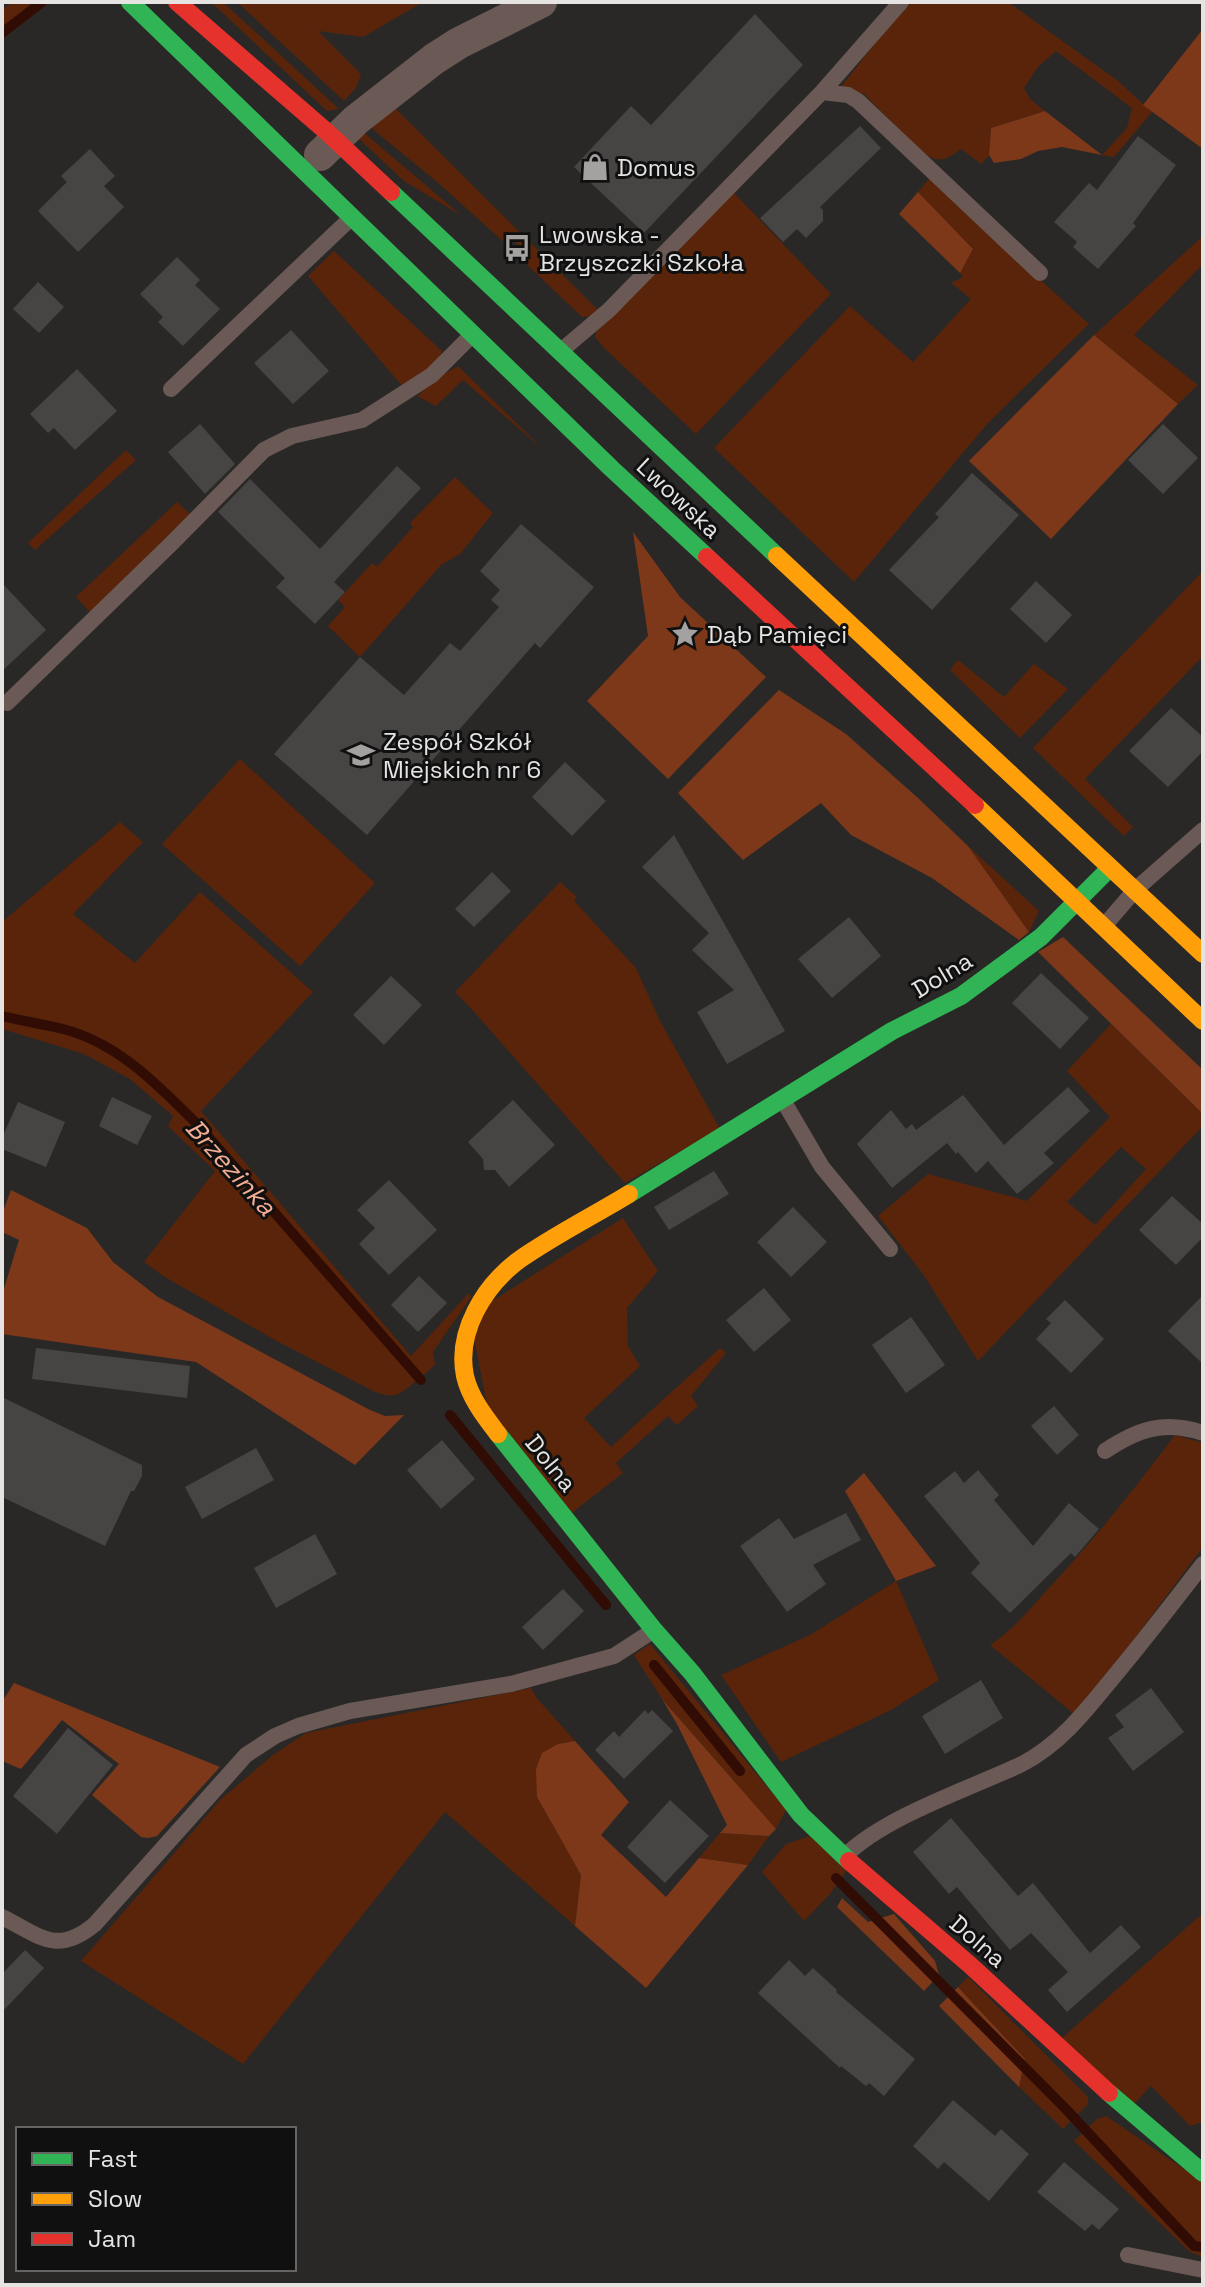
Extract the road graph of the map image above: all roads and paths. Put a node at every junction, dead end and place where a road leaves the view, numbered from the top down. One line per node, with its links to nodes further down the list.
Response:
1 (130, 2): 7 (main road, Lwowska)
2 (177, 2): 6 (main road, Lwowska)
3 (541, 2): 6 (street)
4 (901, 2): 5 (lane)
5 (822, 92): 9 (lane); 11 (lane)
6 (335, 139): 7 (street); 11 (main road, Lwowska)
7 (305, 172): 8 (main road, Lwowska)
8 (352, 217): 10 (main road, Lwowska); 12 (lane)
9 (1040, 273)
10 (473, 334): 13 (lane); 17 (main road, Lwowska)
11 (561, 351): 15 (main road, Lwowska)
12 (171, 389)
13 (7, 703)
14 (1203, 830): 16 (lane)
15 (1109, 868): 16 (main road, Lwowska); 17 (main road, Dolna)
16 (1135, 890): 18 (lane); 19 (main road, Lwowska)
17 (1078, 901): 18 (main road, Lwowska); 21 (main road, Dolna)
18 (1104, 926): 20 (main road, Lwowska)
19 (1203, 954)
20 (1203, 1021)
21 (783, 1100): 22 (lane); 26 (main road, Dolna)
22 (890, 1249)
23 (1203, 1433): 24 (lane)
24 (1105, 1451)
25 (1203, 1564): 27 (lane)
26 (654, 1630): 27 (main road, Dolna); 28 (lane)
27 (844, 1857): 29 (main road, Dolna)
28 (2, 1917)
29 (1203, 2173)
30 (1128, 2255): 31 (lane)
31 (1203, 2270)

